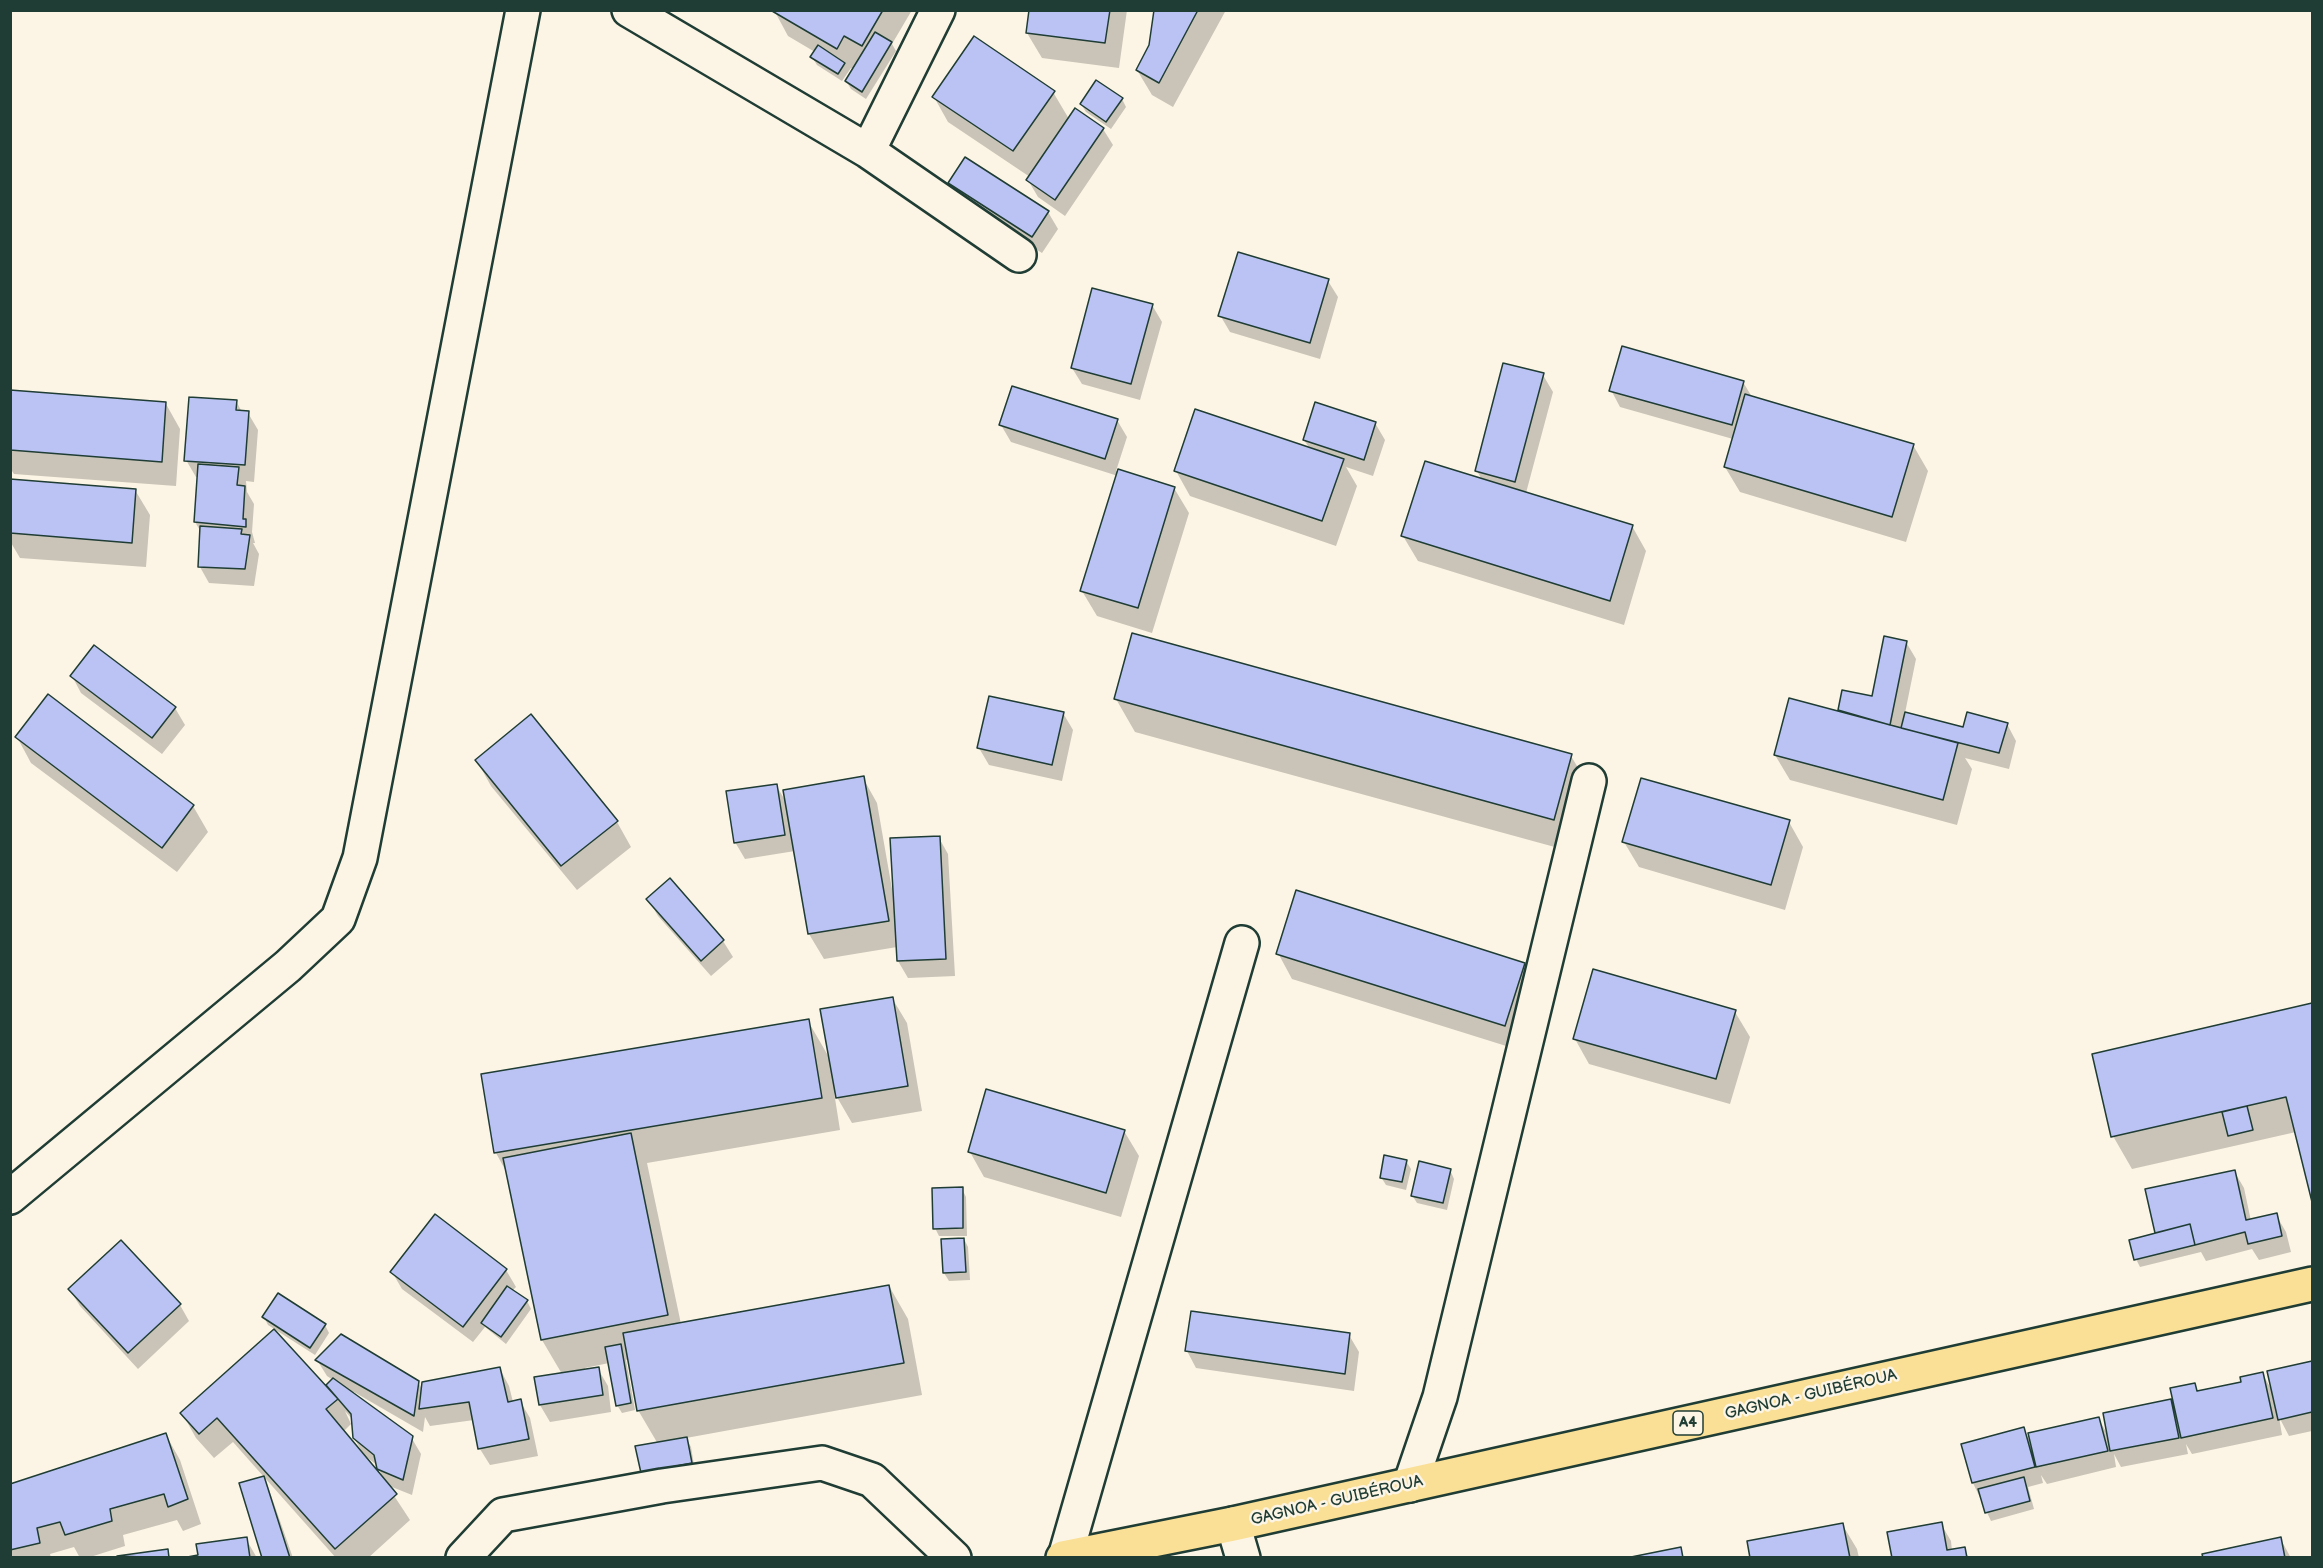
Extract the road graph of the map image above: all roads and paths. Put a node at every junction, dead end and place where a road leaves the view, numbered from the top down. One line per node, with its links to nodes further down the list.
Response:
1 (523, 10): 8 (street)
2 (629, 10): 4 (street)
3 (938, 10): 4 (street)
4 (868, 151): 5 (street)
5 (1019, 255)
6 (1589, 781): 10 (street)
7 (1242, 943): 14 (street)
8 (10, 1197)
9 (2313, 1284): 10 (main road, GAGNOA - GUIBÉROUA / A4)
10 (1410, 1485): 11 (main road, GAGNOA - GUIBÉROUA / A4)
11 (1233, 1524): 14 (main road, GAGNOA - GUIBÉROUA / A4); 15 (street)
12 (462, 1557): 13 (street)
13 (954, 1557)
14 (1064, 1557)
15 (1244, 1557)

